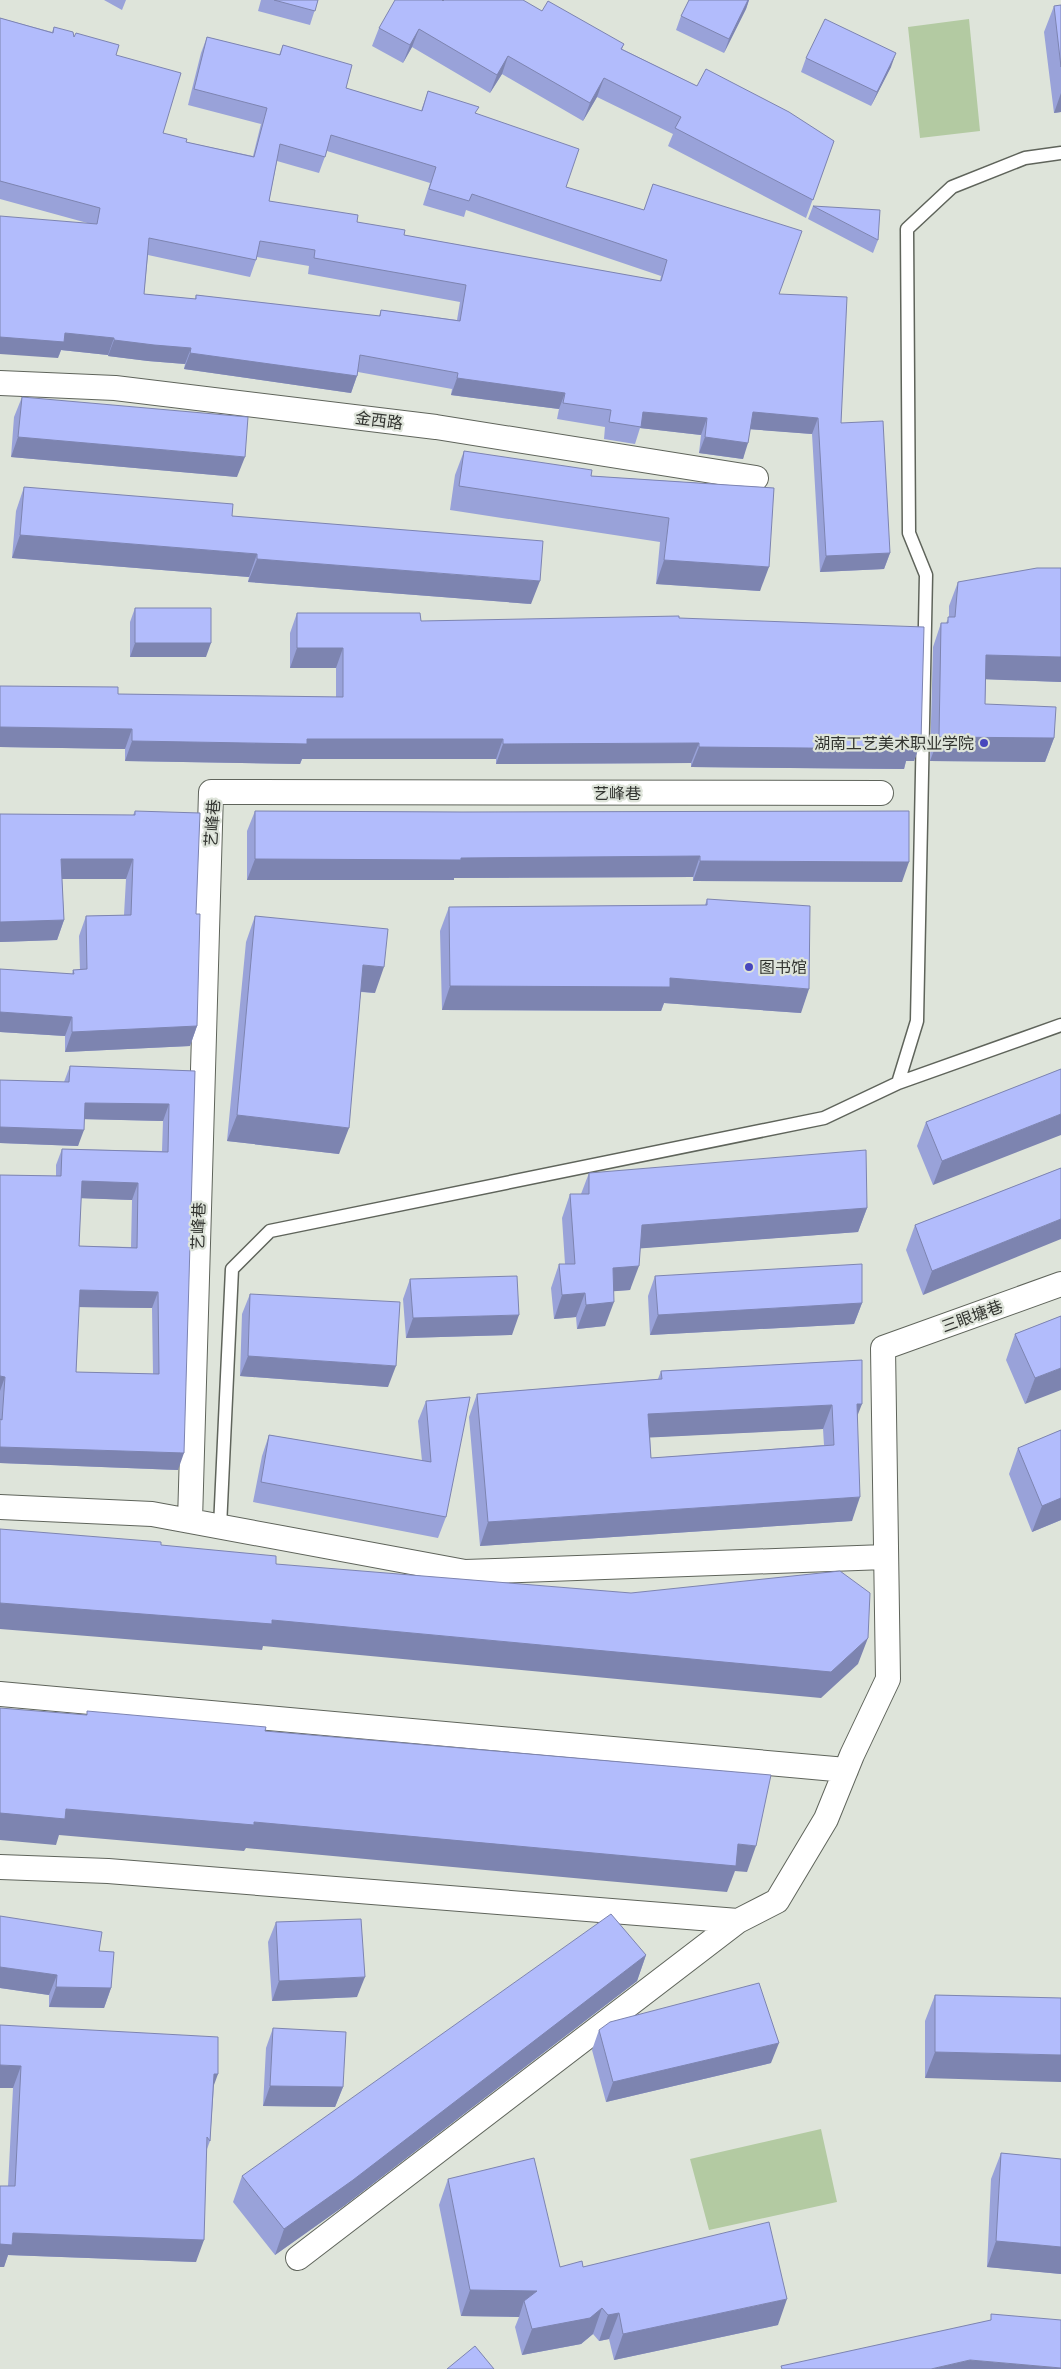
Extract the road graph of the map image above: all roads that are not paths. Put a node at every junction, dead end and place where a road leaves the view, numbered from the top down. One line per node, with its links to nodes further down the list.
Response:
1 (1061, 153): 6 (lane)
2 (0, 383): 3 (street, 金西路)
3 (756, 478)
4 (881, 793): 9 (street, 艺峰巷)
5 (1061, 1025): 6 (lane)
6 (898, 1083): 10 (lane)
7 (1061, 1284): 11 (street, 三眼塘巷)
8 (0, 1507): 9 (street)
9 (190, 1521): 10 (street)
10 (220, 1527): 11 (street)
11 (885, 1558): 13 (street)
12 (0, 1694): 13 (street)
13 (846, 1770): 15 (street)
14 (0, 1867): 15 (street)
15 (738, 1921): 16 (street)
16 (298, 2258)

